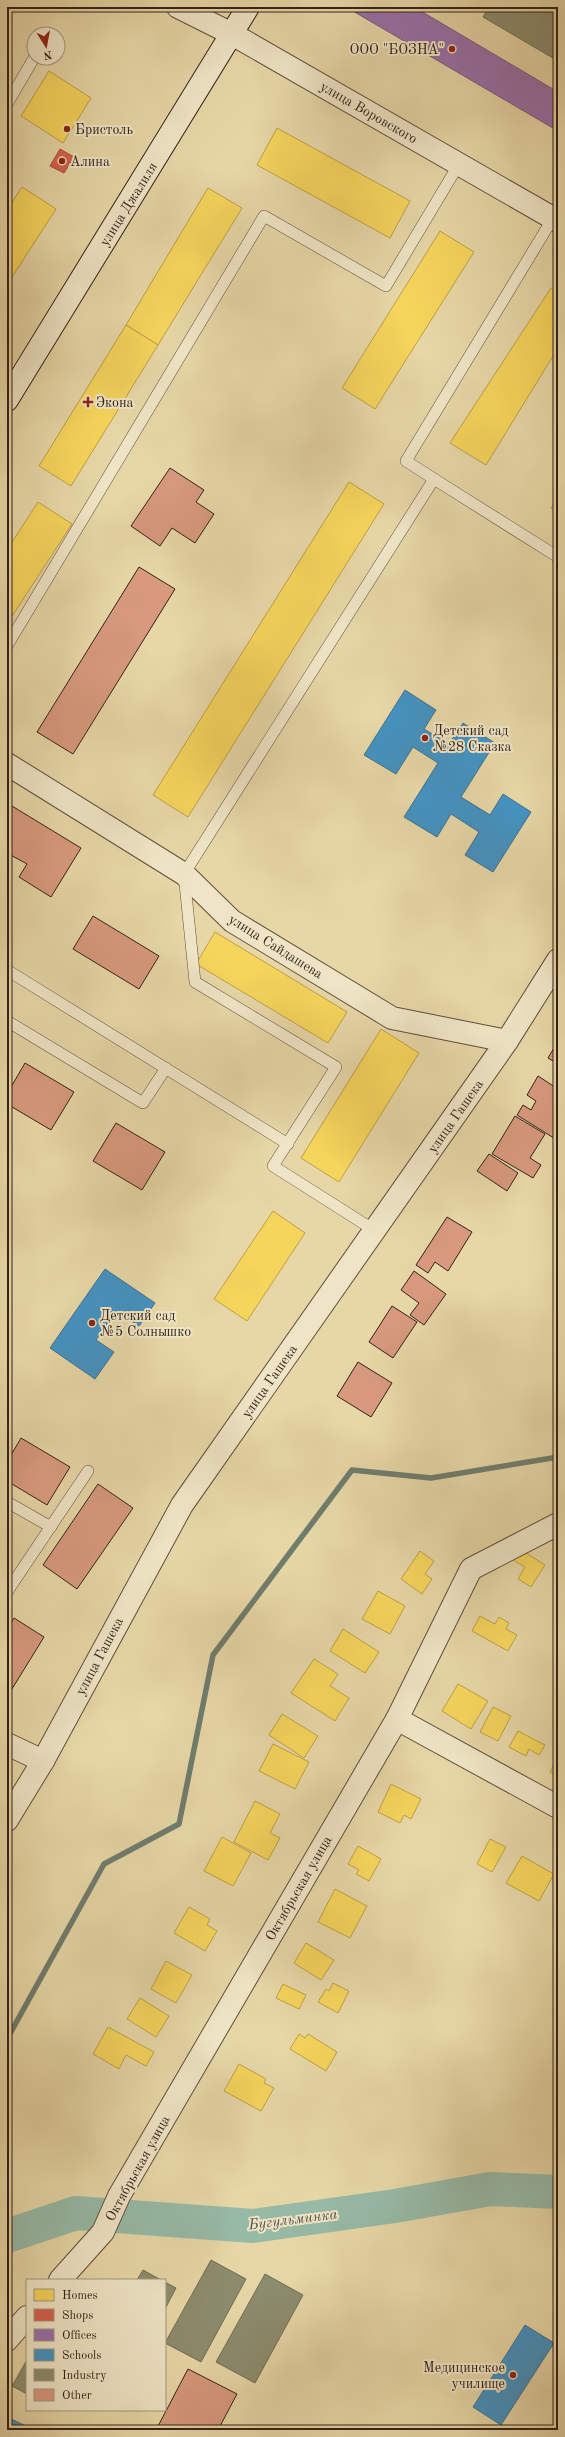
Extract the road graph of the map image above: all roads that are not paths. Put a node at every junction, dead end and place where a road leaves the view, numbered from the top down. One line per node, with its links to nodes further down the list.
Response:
1 (178, 7): 3 (street, улица Воровского)
2 (248, 7): 3 (street, улица Джалиля)
3 (232, 34): 6 (street, улица Воровского); 8 (street, улица Джалиля)
4 (29, 66): 5 (lane)
5 (7, 104)
6 (459, 164): 7 (street, улица Воровского); 11 (lane)
7 (556, 219): 9 (lane)
8 (7, 400)
9 (434, 479): 10 (lane); 13 (lane)
10 (558, 557)
11 (7, 646)
12 (7, 764): 13 (street, улица Сайдашева)
13 (184, 874): 17 (street, улица Сайдашева); 19 (lane)
14 (558, 960): 17 (street, улица Гашека)
15 (7, 970): 18 (lane)
16 (7, 1021): 18 (lane)
17 (507, 1040): 20 (street, улица Гашека)
18 (166, 1068): 19 (lane)
19 (288, 1144): 20 (lane)
20 (374, 1230): 28 (street, улица Гашека)
21 (88, 1471): 24 (lane)
22 (7, 1502): 24 (lane)
23 (558, 1524): 26 (street, Октябрьская улица)
24 (50, 1527): 25 (lane)
25 (7, 1592)
26 (397, 1719): 29 (street); 31 (street, Октябрьская улица)
27 (7, 1744): 28 (street)
28 (43, 1761): 30 (street, улица Гашека)
29 (558, 1807)
30 (7, 1820)
31 (61, 2279)
32 (26, 2318): 33 (street)
33 (7, 2340)

